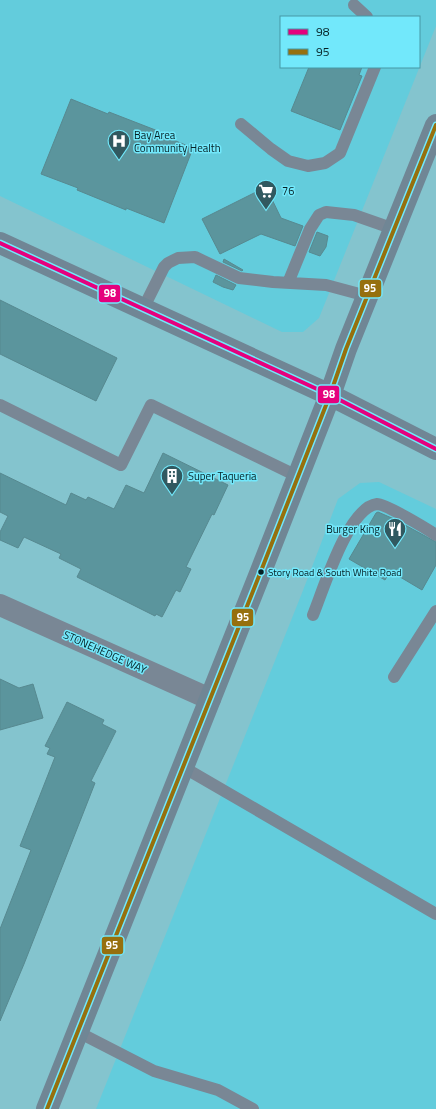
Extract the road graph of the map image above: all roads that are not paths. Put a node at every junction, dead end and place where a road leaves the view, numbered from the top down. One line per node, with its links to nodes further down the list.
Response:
1 (354, 5): 2 (lane)
2 (366, 16)
3 (375, 68): 4 (lane)
4 (241, 124)
5 (436, 125): 6 (main road)
6 (394, 229): 8 (lane); 9 (main road)
7 (0, 243): 10 (main road)
8 (288, 283): 9 (lane); 10 (lane)
9 (367, 296): 11 (main road)
10 (143, 309): 11 (main road)
11 (330, 395): 13 (main road); 14 (main road)
12 (0, 405): 14 (lane)
13 (436, 449)
14 (297, 476): 20 (main road)
15 (436, 535): 18 (lane)
16 (0, 605): 20 (street, STONEHEDGE WAY)
17 (436, 611): 19 (lane)
18 (313, 615)
19 (394, 677)
20 (210, 699): 21 (main road)
21 (183, 767): 22 (lane); 23 (main road)
22 (436, 914)
23 (78, 1032): 24 (main road); 25 (lane)
24 (47, 1109)
25 (253, 1109)

